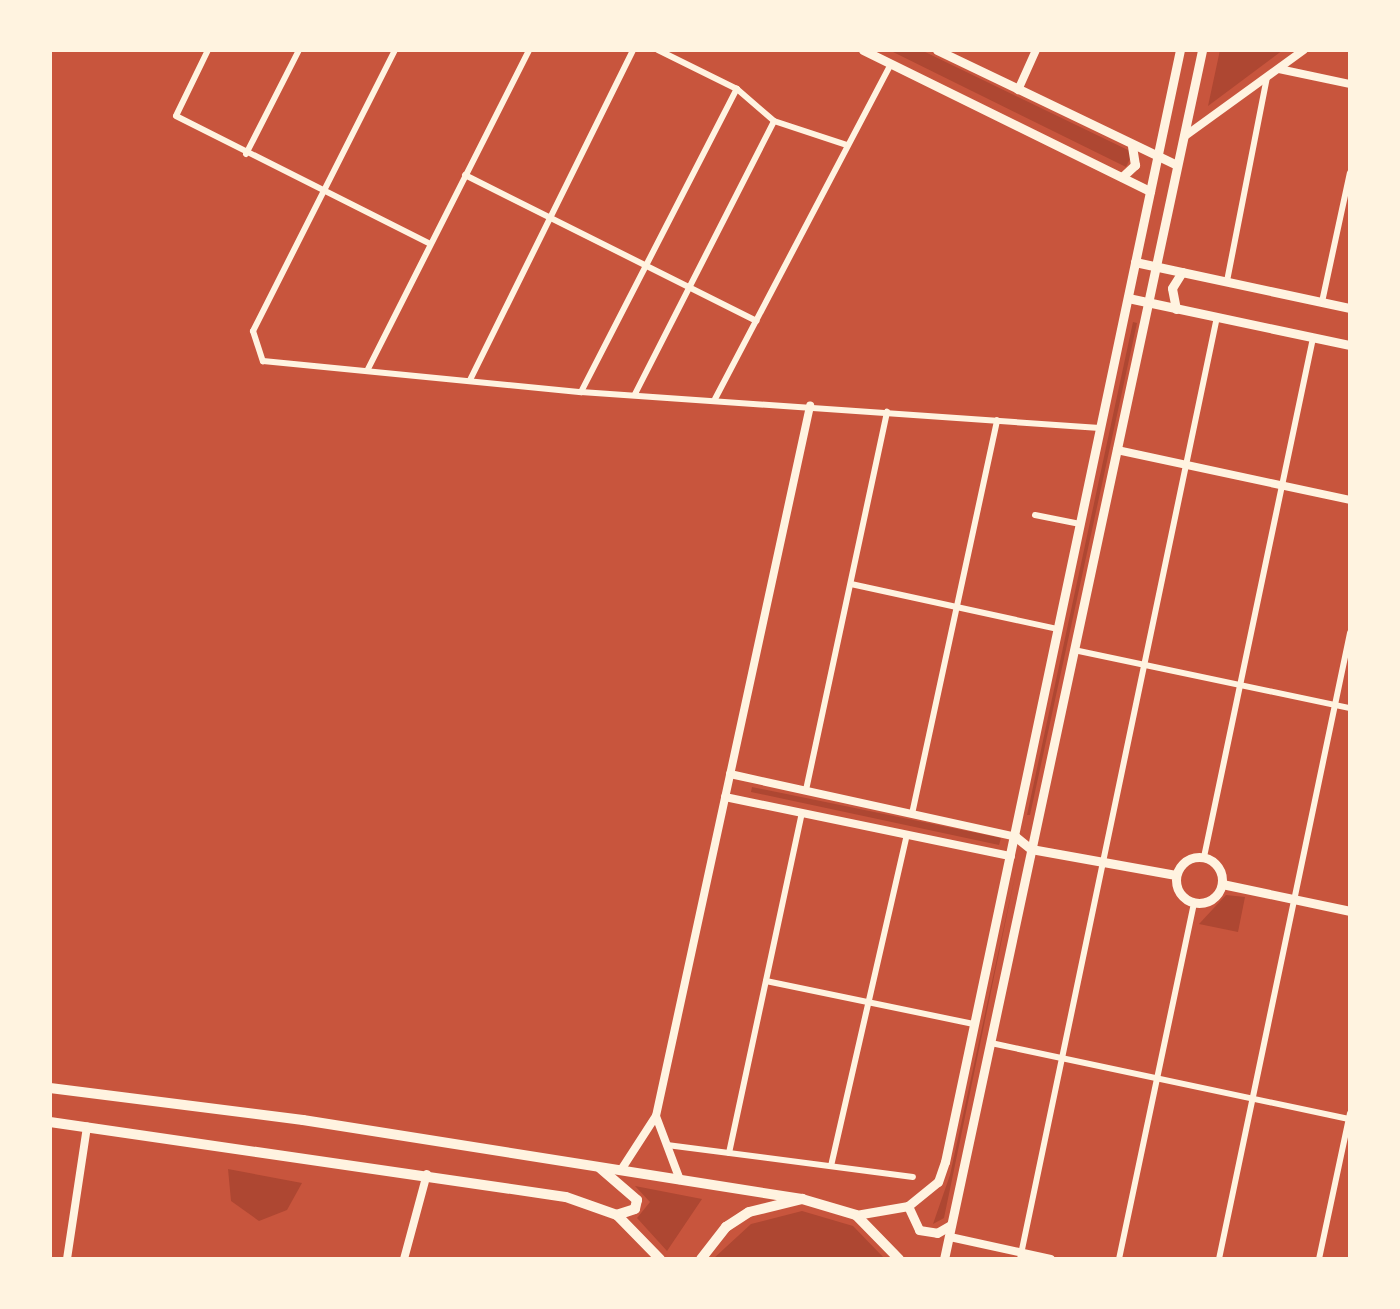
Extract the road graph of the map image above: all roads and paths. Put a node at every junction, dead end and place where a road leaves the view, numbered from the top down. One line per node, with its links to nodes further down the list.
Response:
1 (208, 50): 23 (street)
2 (299, 50): 23 (street)
3 (395, 50): 30 (street)
4 (529, 50): 27 (street)
5 (633, 50): 31 (street)
6 (658, 50): 17 (street)
7 (862, 50): 13 (main road)
8 (936, 50): 18 (main road)
9 (1036, 50): 18 (street)
10 (1180, 50): 24 (main road)
11 (1202, 50): 20 (main road)
12 (1304, 50): 14 (street)
13 (891, 64): 21 (street); 28 (main road)
14 (1280, 69): 15 (street); 16 (street)
15 (1267, 78): 20 (street); 37 (street)
16 (1350, 84)
17 (737, 89): 19 (street); 34 (street)
18 (1018, 90): 22 (main road)
19 (774, 121): 21 (street); 38 (street)
20 (1185, 136): 25 (main road)
21 (847, 144): 45 (street)
22 (1132, 146): 24 (main road); 28 (main road)
23 (246, 154): 30 (street)
24 (1158, 158): 25 (main road); 29 (main road)
25 (1176, 165): 35 (main road)
26 (1350, 173): 41 (street)
27 (465, 175): 31 (street); 32 (street)
28 (1122, 177): 29 (main road)
29 (1150, 191): 33 (main road)
30 (324, 192): 32 (street); 48 (street)
31 (547, 216): 34 (street); 49 (street)
32 (430, 244): 48 (street)
33 (1135, 262): 35 (main road); 39 (main road)
34 (647, 266): 38 (street); 50 (street)
35 (1156, 266): 36 (main road); 40 (main road)
36 (1182, 272): 37 (main road); 42 (main road)
37 (1227, 281): 41 (main road)
38 (691, 288): 45 (street); 51 (street)
39 (1128, 298): 40 (main road); 56 (main road)
40 (1148, 302): 42 (main road); 57 (main road)
41 (1322, 302): 43 (main road)
42 (1176, 308): 44 (main road)
43 (1350, 308)
44 (1218, 318): 46 (main road); 58 (street)
45 (756, 321): 52 (street)
46 (1313, 338): 47 (main road); 59 (street)
47 (1350, 346)
48 (368, 369): 49 (street)
49 (470, 380): 50 (street)
50 (582, 392): 51 (street)
51 (634, 394): 52 (street)
52 (715, 399): 53 (street)
53 (810, 406): 54 (street); 72 (street)
54 (887, 412): 55 (street); 63 (street)
55 (997, 420): 56 (street); 64 (street)
56 (1100, 428): 62 (main road)
57 (1116, 450): 58 (street); 67 (main road)
58 (1186, 465): 59 (street); 68 (street)
59 (1282, 486): 60 (street); 69 (street)
60 (1350, 500)
61 (1035, 515): 62 (street)
62 (1080, 524): 65 (main road)
63 (850, 584): 64 (street); 73 (street)
64 (956, 607): 65 (street); 76 (street)
65 (1058, 629): 78 (main road)
66 (1350, 633): 70 (street)
67 (1074, 650): 68 (street); 79 (main road)
68 (1144, 664): 69 (street); 82 (street)
69 (1240, 685): 70 (street); 81 (street)
70 (1335, 705): 71 (street); 85 (street)
71 (1350, 708)
72 (730, 774): 73 (street); 74 (street)
73 (806, 790): 76 (street)
74 (725, 797): 75 (street); 96 (street)
75 (802, 813): 77 (street); 88 (street)
76 (912, 814): 78 (street)
77 (907, 834): 80 (street); 89 (street)
78 (1016, 837): 79 (main road); 80 (main road)
79 (1031, 848): 80 (main road); 82 (main road); 91 (main road)
80 (1011, 856): 90 (main road)
81 (1204, 857): 83 (main road); 84 (main road)
82 (1103, 862): 83 (main road); 92 (street)
83 (1176, 875): 86 (main road)
84 (1222, 884): 85 (main road); 86 (main road)
85 (1294, 899): 87 (main road); 95 (street)
86 (1194, 903): 93 (street)
87 (1350, 911)
88 (766, 981): 89 (street); 101 (street)
89 (869, 1002): 90 (street); 103 (street)
90 (974, 1024): 109 (main road)
91 (991, 1043): 92 (street); 112 (main road)
92 (1062, 1058): 93 (street); 114 (street)
93 (1157, 1078): 95 (street); 122 (street)
94 (50, 1088): 102 (main road)
95 (1252, 1098): 97 (street); 123 (street)
96 (656, 1116): 100 (street); 104 (street)
97 (1350, 1117): 124 (street)
98 (50, 1122): 99 (main road)
99 (86, 1127): 105 (main road); 115 (street)
100 (664, 1144): 101 (street); 107 (street)
101 (729, 1153): 103 (street)
102 (597, 1166): 104 (main road); 110 (main road)
103 (831, 1166): 106 (street)
104 (622, 1170): 107 (main road)
105 (427, 1174): 110 (main road); 116 (street)
106 (913, 1177)
107 (680, 1180): 108 (main road)
108 (802, 1200): 111 (main road); 118 (main road)
109 (908, 1206): 111 (main road); 112 (main road)
110 (616, 1215): 117 (main road)
111 (856, 1215): 119 (main road)
112 (952, 1224): 113 (main road)
113 (950, 1237): 114 (street); 120 (main road)
114 (1020, 1256): 121 (street)
115 (67, 1259)
116 (404, 1259)
117 (660, 1259)
118 (701, 1259)
119 (899, 1259)
120 (944, 1259)
121 (1052, 1259)
122 (1119, 1259)
123 (1219, 1259)
124 (1319, 1259)

